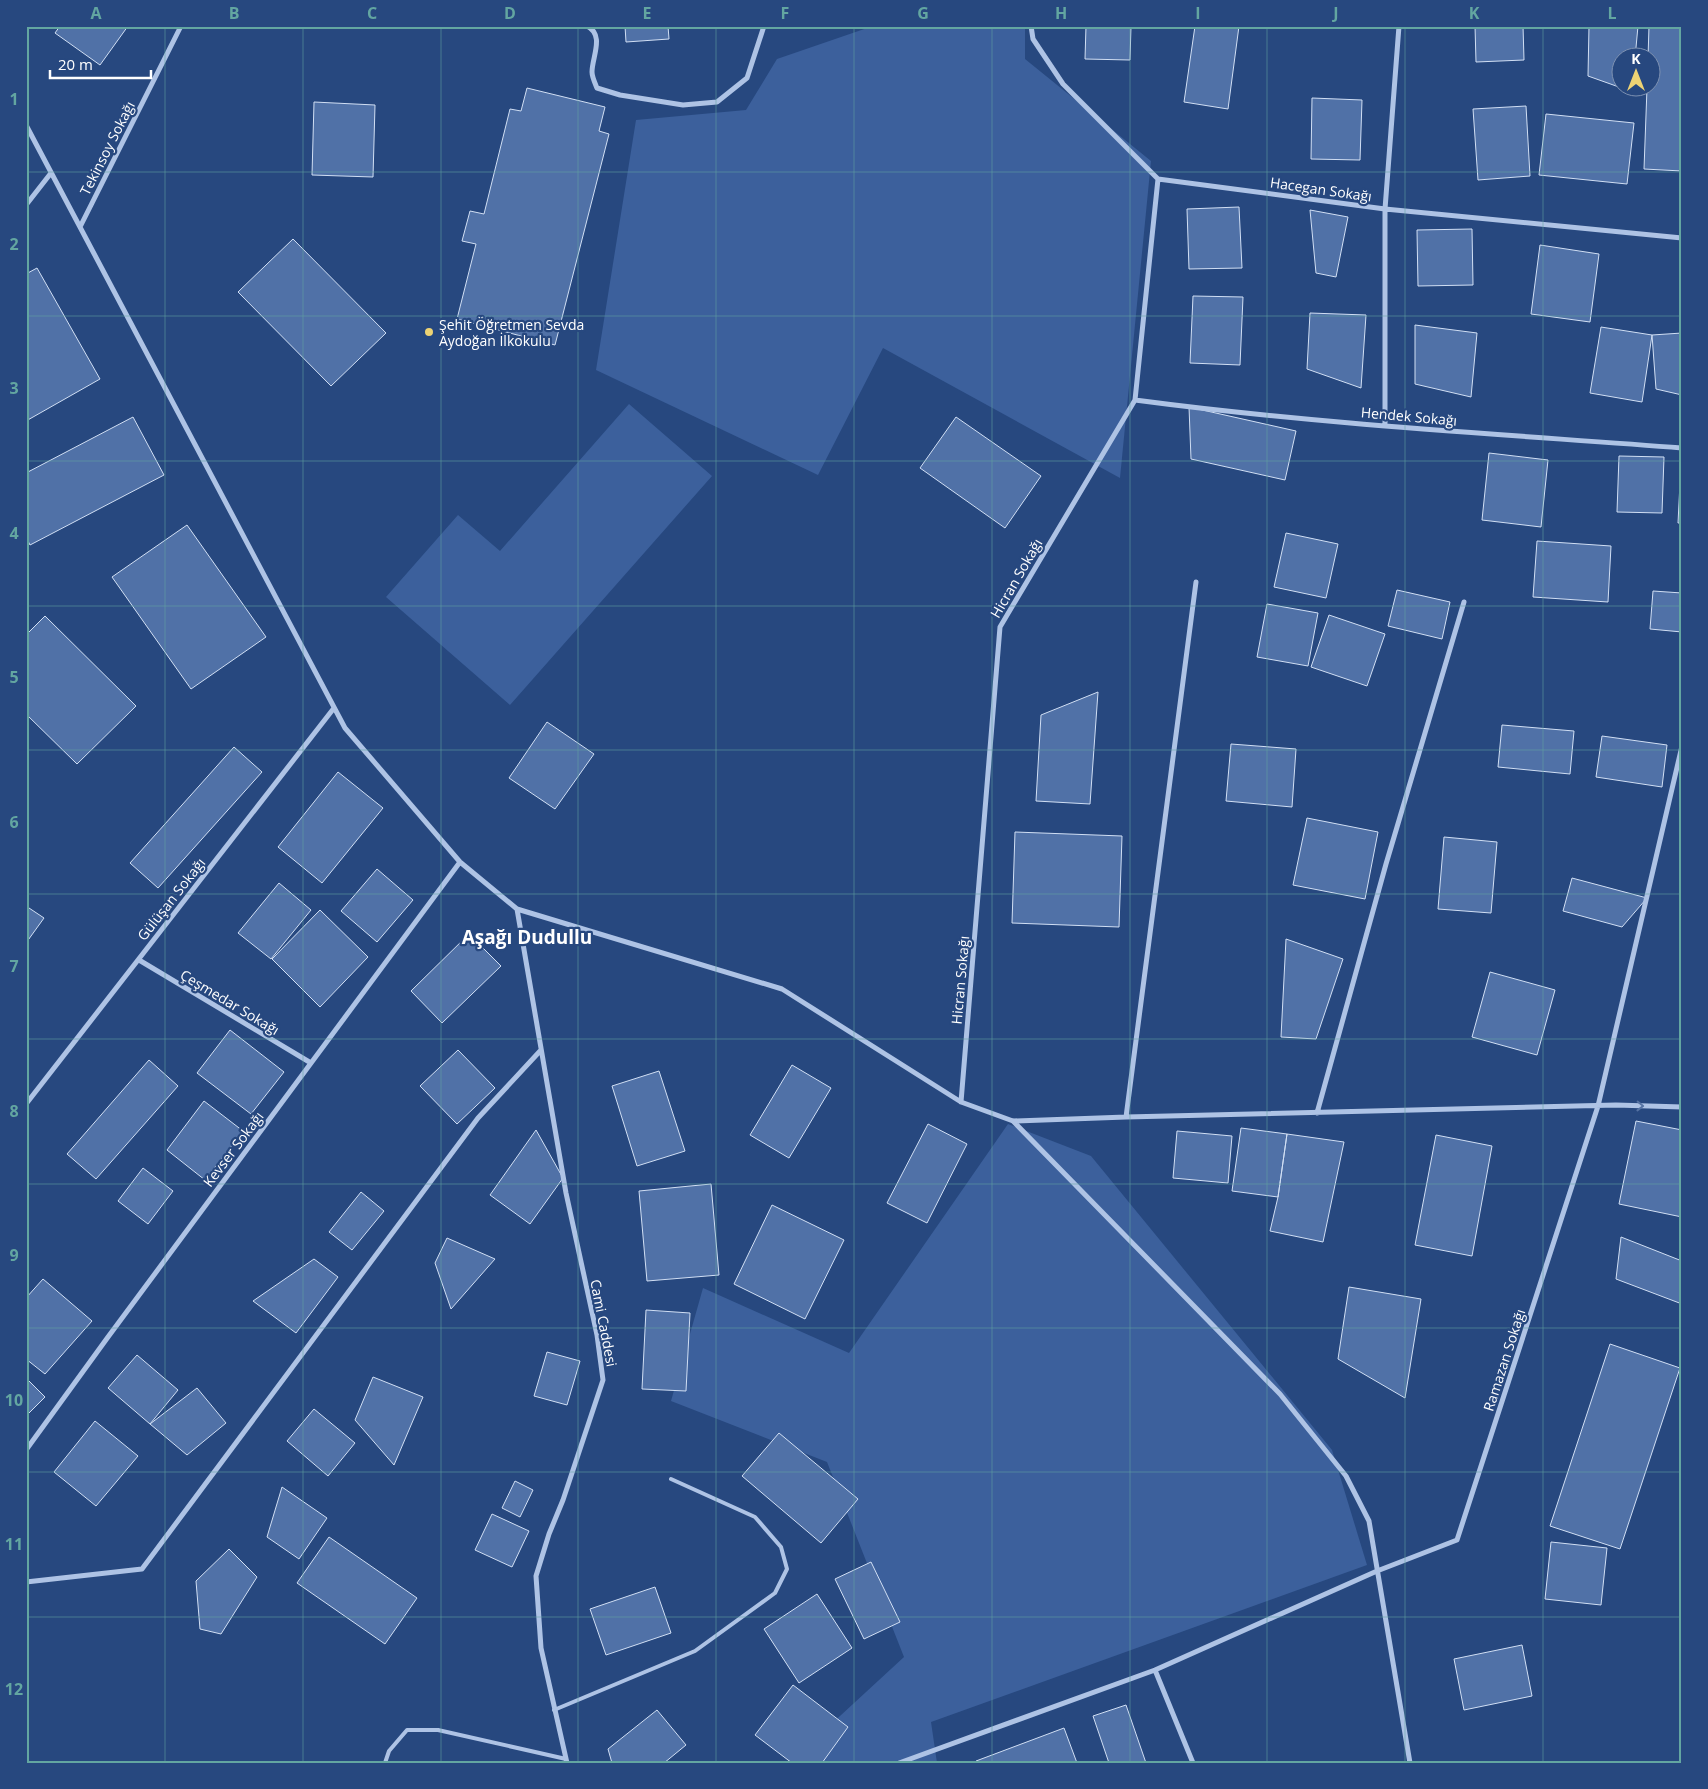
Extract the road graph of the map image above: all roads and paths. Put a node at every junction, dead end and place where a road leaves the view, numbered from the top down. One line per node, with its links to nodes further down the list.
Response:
1 (181, 26): 11 (street, Tekinsoy Sokağı)
2 (764, 26): 5 (street)
3 (1031, 26): 8 (street)
4 (1399, 26): 10 (street)
5 (589, 27)
6 (26, 125): 7 (street)
7 (52, 173): 9 (street); 11 (street)
8 (1158, 179): 10 (street, Hacegan Sokağı); 13 (street, Hicran Sokağı)
9 (26, 205)
10 (1386, 210): 12 (street, Hacegan Sokağı); 14 (street)
11 (80, 227): 18 (street)
12 (1682, 238)
13 (1134, 400): 14 (street, Hendek Sokağı); 25 (street, Hicran Sokağı)
14 (1385, 426): 15 (street, Hendek Sokağı)
15 (1682, 448)
16 (1196, 582): 30 (street)
17 (1464, 602): 29 (street)
18 (334, 708): 20 (street); 22 (street, Gülüşan Sokağı)
19 (1682, 746): 27 (street)
20 (460, 862): 21 (street); 24 (street, Kevser Sokağı)
21 (517, 909): 23 (street, Cami Caddesi); 25 (street)
22 (138, 960): 24 (street, Çeşmedar Sokağı); 26 (street, Gülüşan Sokağı)
23 (541, 1050): 35 (street); 37 (street, Cami Caddesi)
24 (311, 1063): 32 (street, Kevser Sokağı)
25 (961, 1102): 31 (street)
26 (26, 1104)
27 (1598, 1106): 28 (street, one-way to 28); 29 (street); 34 (street, Ramazan Sokağı)
28 (1682, 1107)
29 (1317, 1113): 30 (street)
30 (1126, 1116): 31 (street)
31 (1013, 1121): 34 (street)
32 (26, 1450)
33 (671, 1479): 37 (lane)
34 (1377, 1571): 36 (street); 42 (street)
35 (26, 1582)
36 (1155, 1670): 40 (street); 41 (street)
37 (554, 1710): 38 (street, Cami Caddesi)
38 (566, 1761): 39 (lane)
39 (385, 1763)
40 (900, 1763)
41 (1193, 1763)
42 (1410, 1763)

